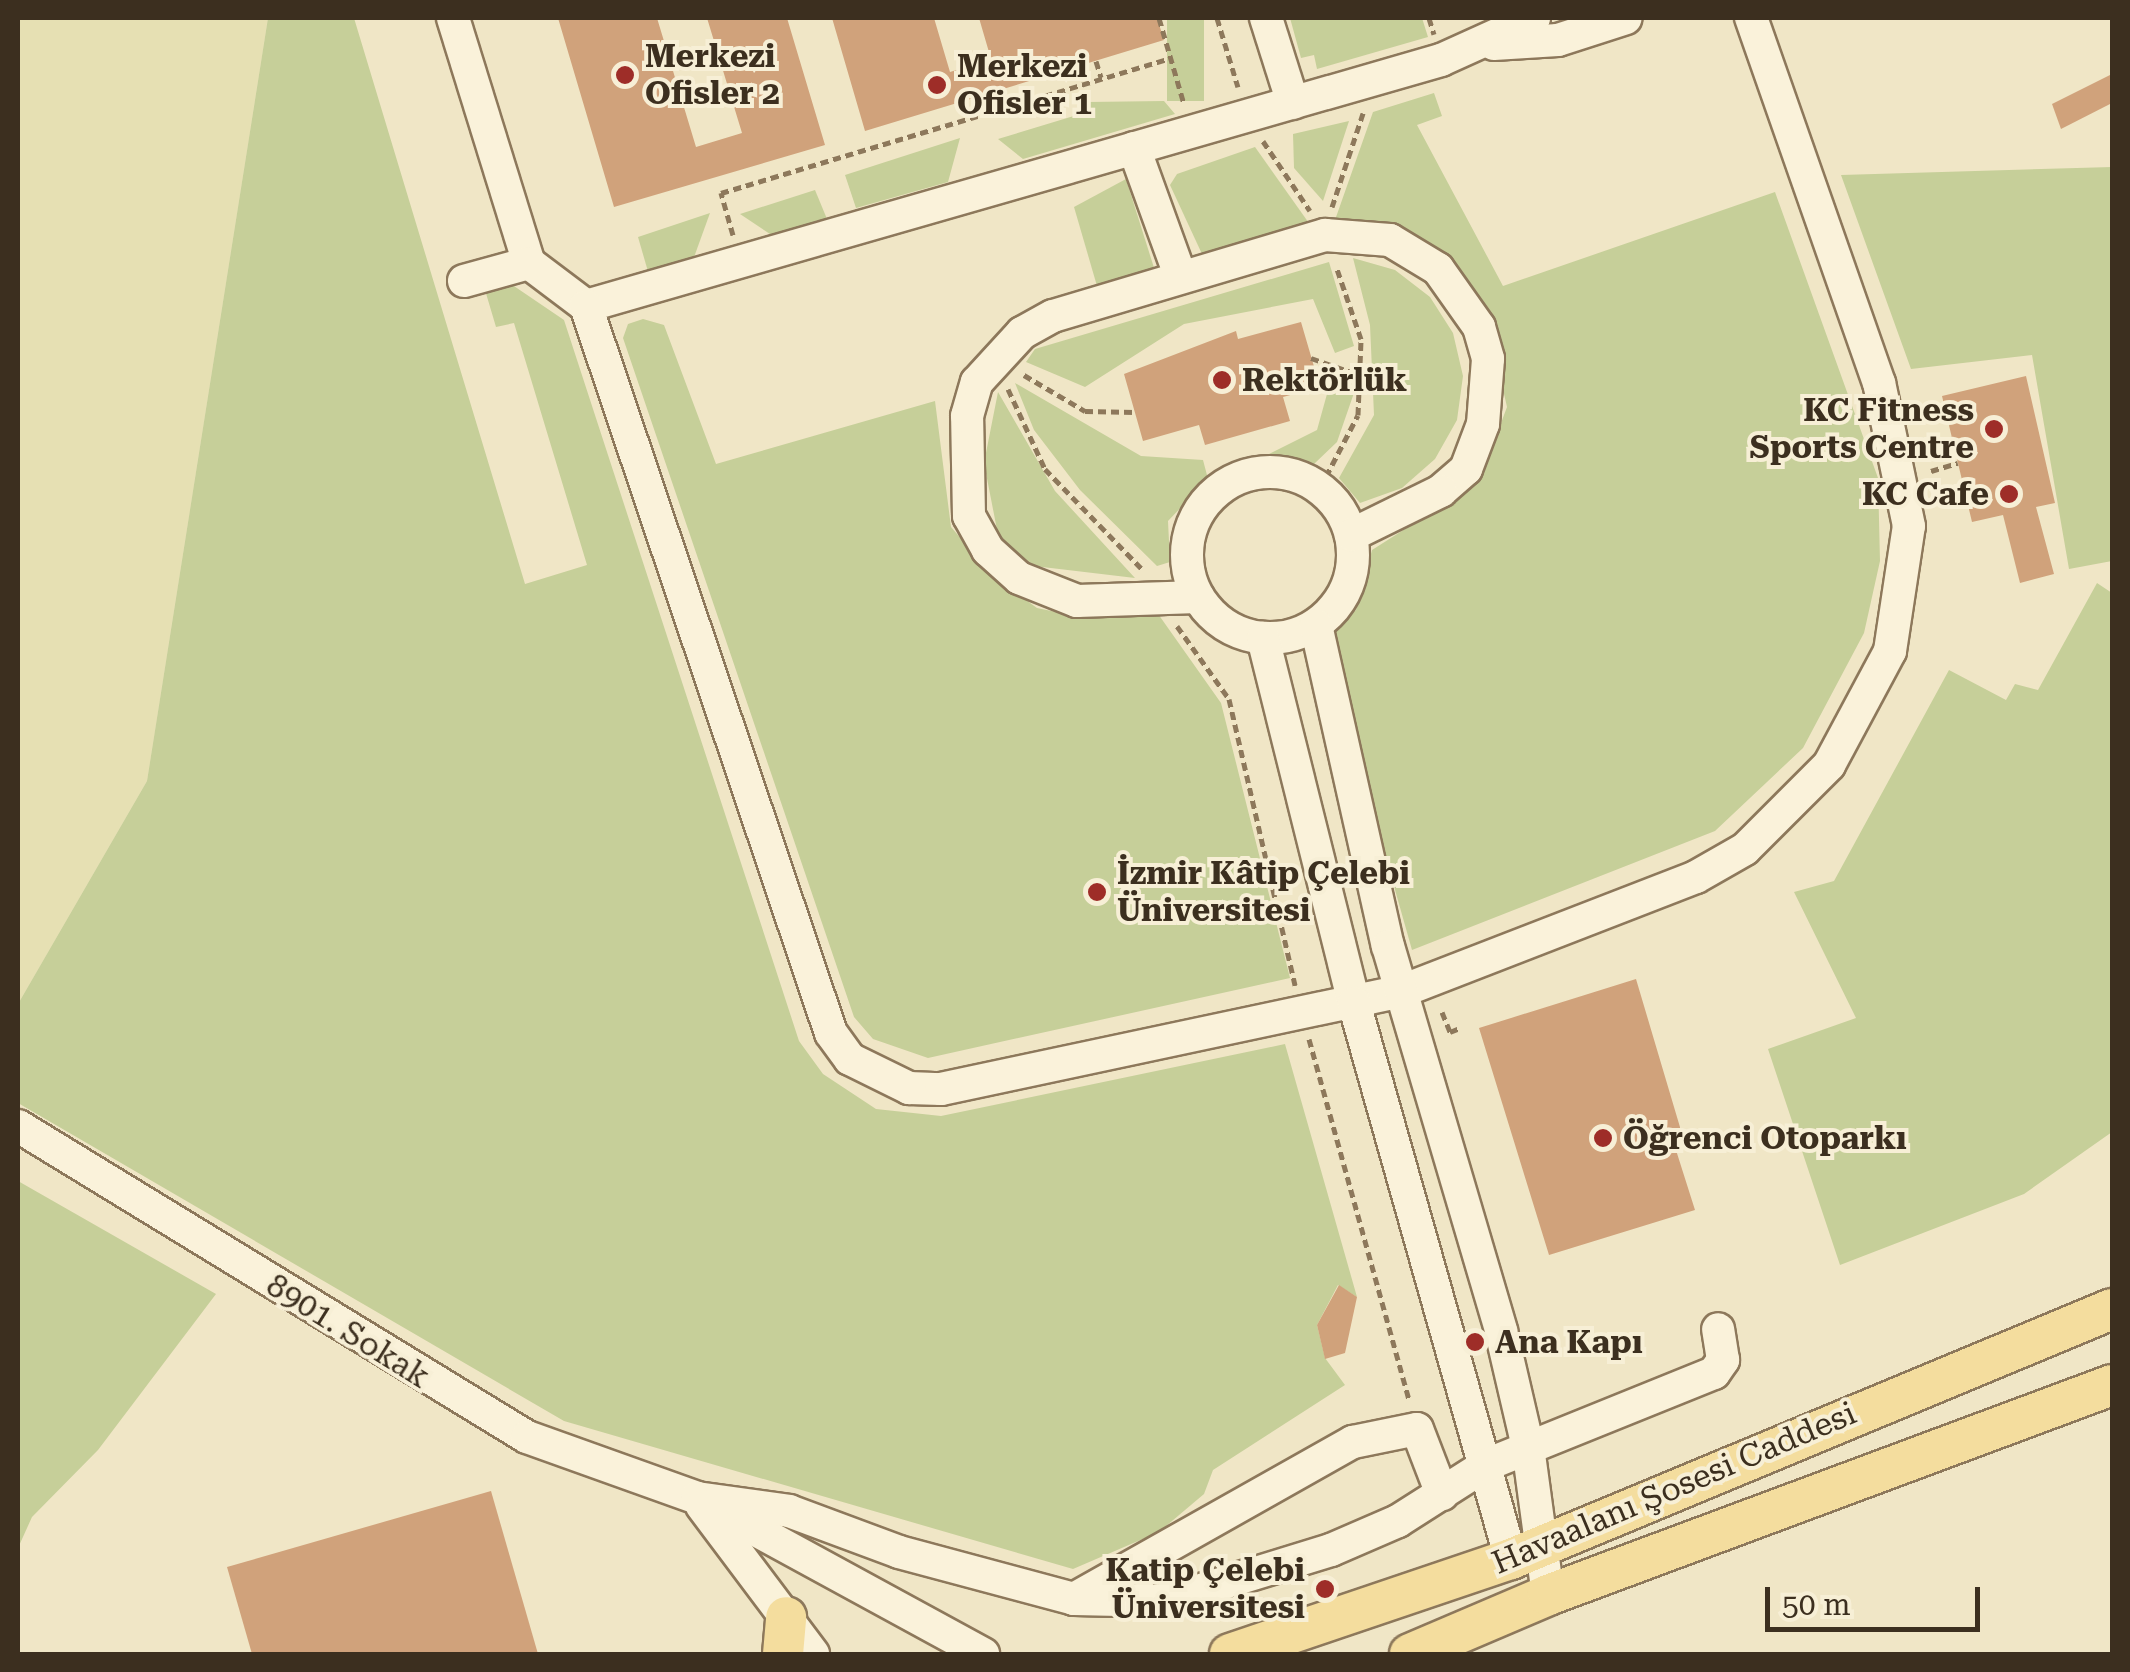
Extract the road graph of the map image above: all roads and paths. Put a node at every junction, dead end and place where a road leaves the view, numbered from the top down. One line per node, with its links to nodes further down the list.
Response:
1 (453, 18): 19 (street)
2 (1159, 18): 9 (path)
3 (1218, 18): 14 (path)
4 (1266, 18): 13 (street)
5 (1534, 18): 8 (street)
6 (1626, 18): 8 (street)
7 (1751, 18): 35 (street)
8 (1490, 44): 11 (street)
9 (1171, 58): 12 (path); 15 (path)
10 (1096, 61): 12 (path)
11 (1376, 78): 13 (street); 18 (path)
12 (1101, 79): 17 (path)
13 (1293, 102): 14 (street)
14 (1247, 116): 15 (street); 18 (path)
15 (1192, 131): 16 (street)
16 (1134, 148): 20 (street); 22 (street)
17 (732, 233)
18 (1325, 235): 20 (street); 25 (path); 30 (street)
19 (530, 263): 21 (street); 22 (street)
20 (1180, 275): 23 (street)
21 (464, 281)
22 (586, 306): 38 (street)
23 (996, 358): 26 (path); 32 (path); 32 (street)
24 (1311, 358): 25 (path)
25 (1360, 375): 29 (path)
26 (1135, 412)
27 (1958, 463): 28 (path)
28 (1931, 471)
29 (1320, 488): 30 (street); 31 (street)
30 (1351, 534): 33 (street)
31 (1198, 597): 32 (street); 34 (street)
32 (1161, 598): 38 (path)
33 (1316, 625): 34 (street); 35 (street)
34 (1263, 638): 37 (street)
35 (1402, 992): 37 (street); 45 (street)
36 (1436, 996): 39 (path)
37 (1354, 1004): 38 (street); 46 (street)
38 (1302, 1014): 44 (path)
39 (1460, 1028)
40 (18, 1126): 48 (street, 8901. Sokak)
41 (2112, 1310): 49 (main road, Havaalanı Şosesi Caddesi)
42 (1718, 1329): 45 (street)
43 (2112, 1385): 50 (main road, Havaalanı Şosesi Caddesi)
44 (1417, 1429): 47 (street); 51 (street)
45 (1528, 1447): 46 (street); 49 (street)
46 (1486, 1465): 47 (street); 49 (street)
47 (1442, 1494): 51 (street)
48 (697, 1498): 51 (street); 52 (street); 54 (street, 8901. Sokak)
49 (1527, 1552): 50 (street); 55 (main road, Havaalanı Şosesi Caddesi)
50 (1548, 1595): 56 (main road, Havaalanı Şosesi Caddesi)
51 (1074, 1600)
52 (784, 1636): 53 (street)
53 (813, 1654)
54 (983, 1654)
55 (1230, 1654)
56 (1410, 1654)

